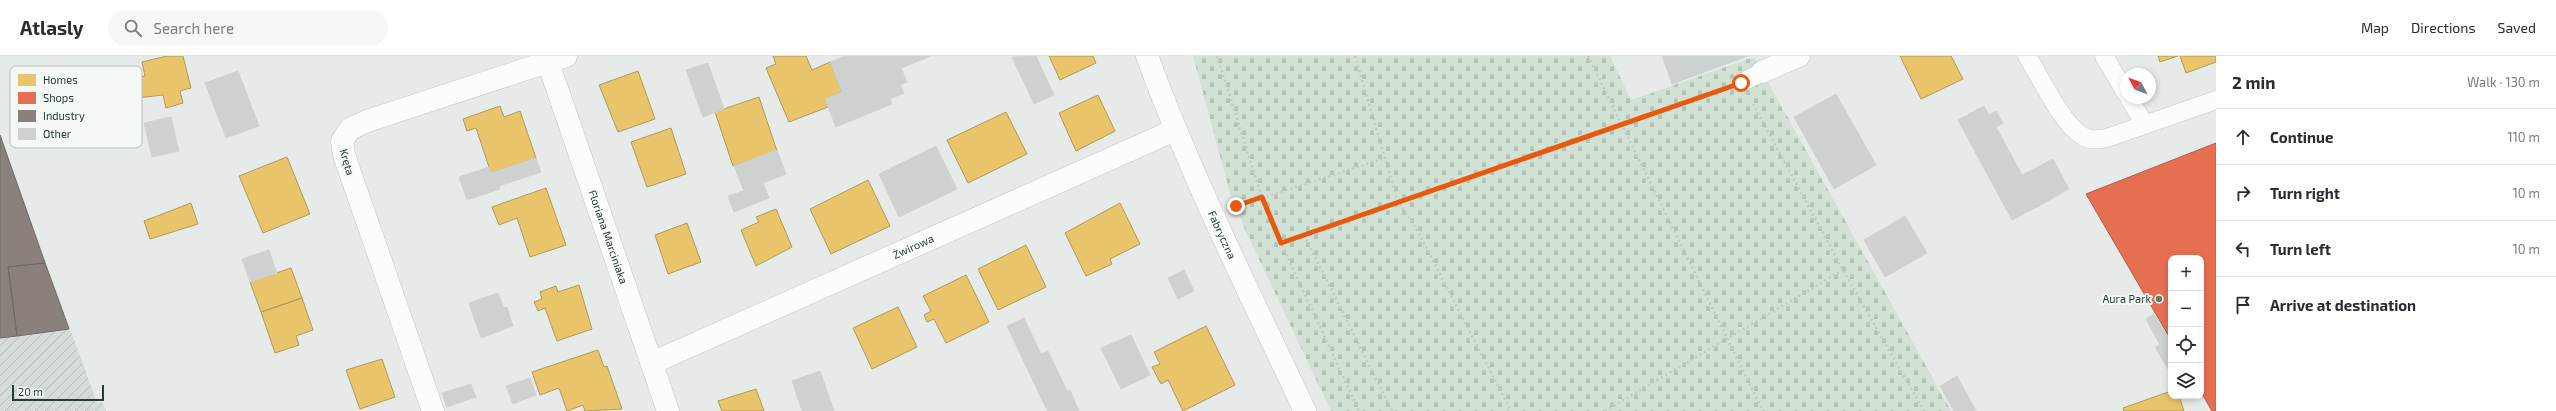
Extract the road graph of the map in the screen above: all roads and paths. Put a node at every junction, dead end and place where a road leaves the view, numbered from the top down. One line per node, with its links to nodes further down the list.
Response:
1 (1148, 56): 16 (street, Fabryczna)
2 (1217, 56): 18 (path)
3 (1355, 56): 17 (path)
4 (1588, 56): 15 (path)
5 (1800, 56): 9 (street)
6 (2028, 56): 14 (lane)
7 (2104, 56): 11 (lane)
8 (557, 59): 25 (street, Floriana Marciniaka); 26 (street, Kręta)
9 (1762, 72): 10 (lane)
10 (1741, 83): 15 (path); 23 (path)
11 (2120, 83)
12 (2216, 100): 14 (lane)
13 (2133, 104): 14 (lane)
14 (2145, 125)
15 (1622, 126): 19 (path); 24 (path)
16 (1175, 130): 25 (street, Żwirowa); 28 (street, Fabryczna)
17 (1385, 158): 18 (path); 19 (path)
18 (1262, 197): 20 (path); 22 (path)
19 (1398, 202): 21 (path); 31 (path)
20 (1236, 206)
21 (1304, 234): 22 (path); 30 (path)
22 (1281, 243): 29 (path)
23 (1843, 270): 24 (path); 34 (path)
24 (1727, 337): 32 (path); 33 (path)
25 (652, 363): 27 (street, Floriana Marciniaka)
26 (433, 411)
27 (668, 411)
28 (1305, 411)
29 (1359, 411)
30 (1392, 411)
31 (1511, 411)
32 (1605, 411)
33 (1764, 411)
34 (1924, 411)

